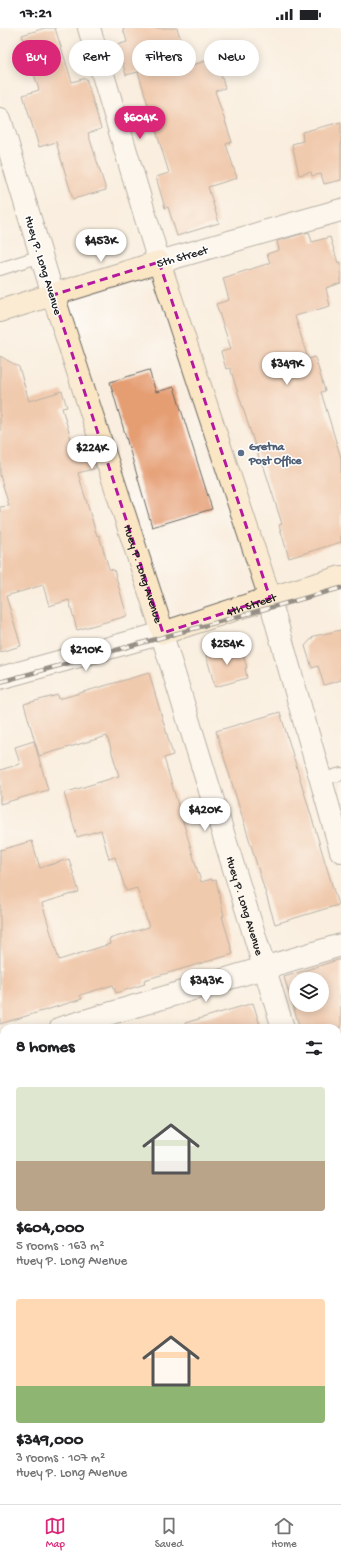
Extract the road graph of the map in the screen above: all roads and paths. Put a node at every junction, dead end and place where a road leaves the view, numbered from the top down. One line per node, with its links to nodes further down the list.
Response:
1 (89, 28): 5 (street)
2 (0, 119): 4 (street, Huey P. Long Avenue)
3 (341, 210): 5 (street, 5th Street)
4 (41, 256): 6 (lane); 7 (street, Huey P. Long Avenue)
5 (159, 262): 7 (main road, 5th Street); 10 (main road)
6 (0, 269)
7 (53, 296): 8 (main road, 5th Street); 11 (main road, Huey P. Long Avenue)
8 (0, 311)
9 (341, 577): 10 (main road, 4th Street)
10 (270, 598): 11 (main road, 4th Street); 13 (street)
11 (163, 633): 12 (street, 4th Street); 16 (street, Huey P. Long Avenue)
12 (0, 678)
13 (331, 777): 14 (street)
14 (341, 851)
15 (341, 945): 16 (street)
16 (264, 968): 17 (street); 18 (street, Huey P. Long Avenue)
17 (75, 1024)
18 (282, 1024)

